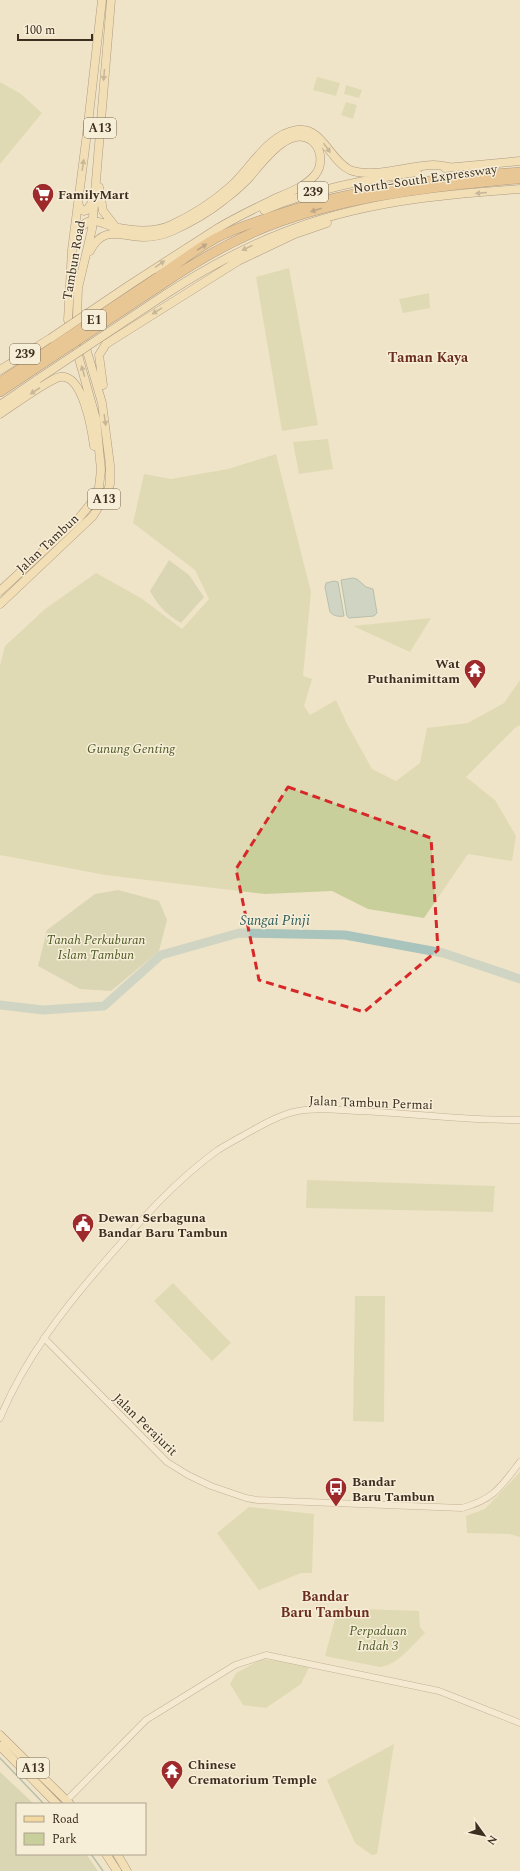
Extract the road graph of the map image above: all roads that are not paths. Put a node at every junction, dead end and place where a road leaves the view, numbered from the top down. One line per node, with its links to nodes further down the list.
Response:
1 (102, 0): 3 (main road); 4 (main road, Tambun Road / A13)
2 (111, 0): 3 (main road, Tambun Road / A13)
3 (107, 34): 4 (main road); 5 (main road, Tambun Road / A13, one-way to 5)
4 (94, 74): 12 (main road, Tambun Road / A13, one-way to 4)
5 (97, 156): 11 (main road, Tambun Road / A13); 15 (main road)
6 (520, 161): 7 (main road, 239)
7 (449, 167): 15 (main road, one-way to 7); 16 (main road, 239)
8 (520, 172): 19 (highway, North–South Expressway / E1, one-way to 8)
9 (520, 179): 19 (highway, North–South Expressway / E1, one-way to 19)
10 (520, 189): 13 (main road, one-way to 13)
11 (95, 193): 12 (main road); 14 (main road, Tambun Road / A13)
12 (78, 203): 17 (main road, A13)
13 (353, 211): 24 (main road, one-way to 24); 25 (main road, one-way to 25, bridge)
14 (93, 221): 15 (main road); 17 (main road); 18 (main road, Tambun Road / A13)
15 (115, 227)
16 (215, 230): 18 (main road); 21 (main road, 239, one-way to 16, bridge)
17 (72, 249): 27 (main road, Tambun Road / A13, one-way to 17)
18 (85, 259): 24 (main road, Tambun Road / A13)
19 (160, 281): 20 (highway, North–South Expressway / E1, bridge)
20 (31, 367): 22 (highway, North–South Expressway / E1); 23 (highway, North–South Expressway / E1)
21 (0, 370)
22 (0, 382)
23 (0, 392)
24 (102, 403): 29 (main road, Jalan Tambun / A13, one-way to 29)
25 (0, 405)
26 (0, 414): 27 (main road, one-way to 26)
27 (101, 470): 28 (main road, Tambun Road / A13)
28 (0, 591)
29 (0, 604)
30 (520, 1120): 31 (street, Jalan Tambun Permai)
31 (44, 1338): 32 (street, Jalan Tambun Permai); 33 (street, Jalan Perajurit)
32 (0, 1418)
33 (520, 1462)
34 (520, 1723): 37 (street)
35 (0, 1735): 37 (main road, A13)
36 (0, 1746): 38 (main road, A13)
37 (68, 1802)
38 (56, 1803)
39 (107, 1855): 41 (main road)
40 (118, 1855): 42 (main road)
41 (117, 1871)
42 (127, 1871)

